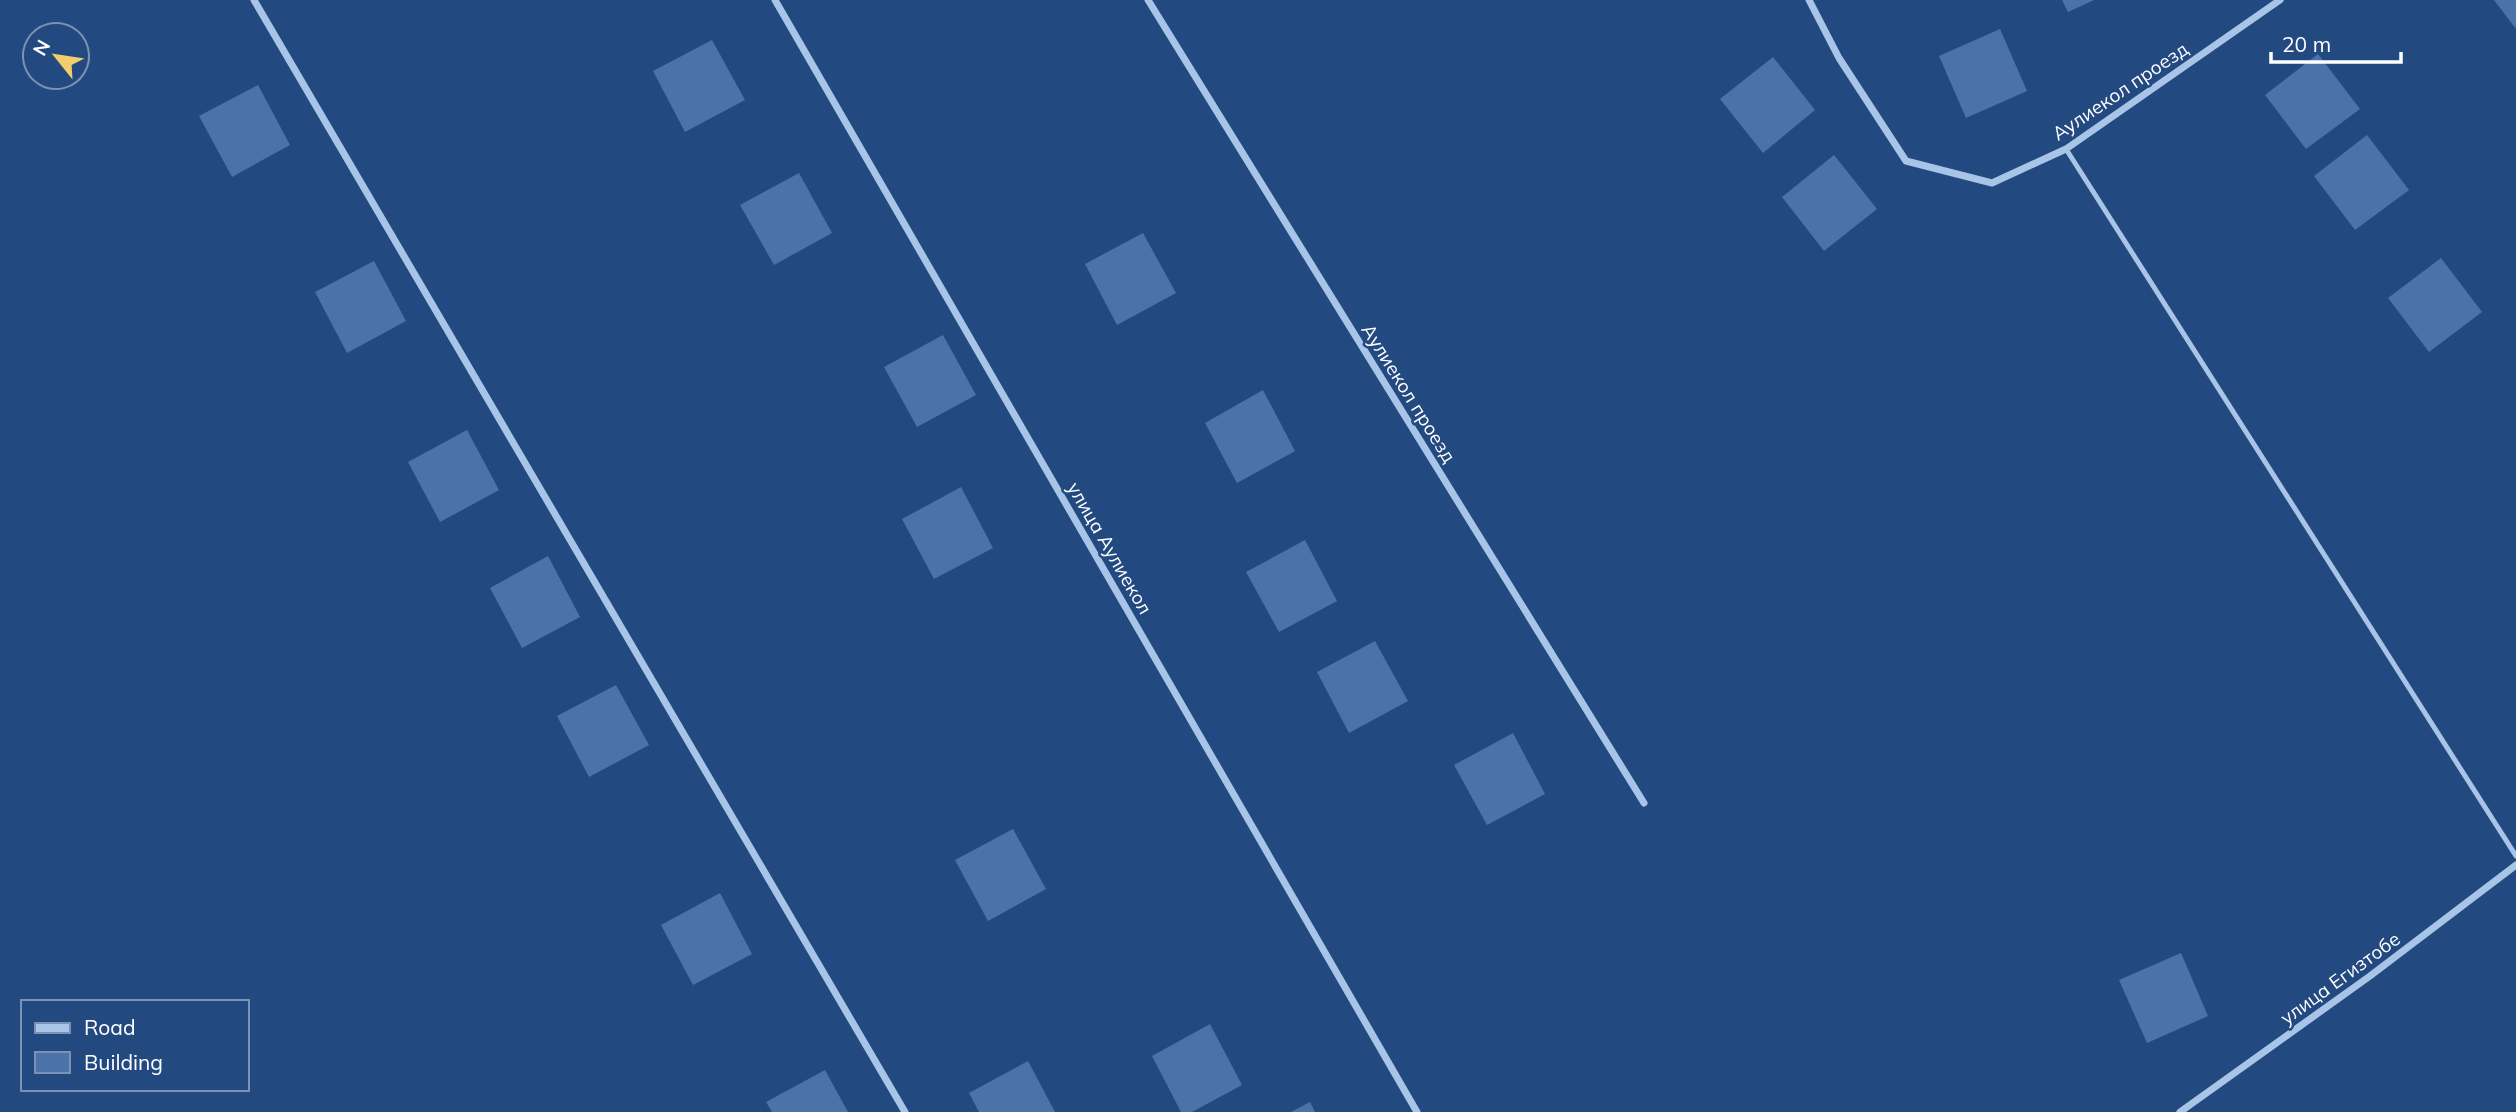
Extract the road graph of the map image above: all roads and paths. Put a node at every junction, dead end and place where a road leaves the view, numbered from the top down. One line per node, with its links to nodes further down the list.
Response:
1 (254, 0): 10 (street)
2 (775, 0): 11 (street, улица Аулиекол)
3 (1148, 0): 7 (street, Аулиекол проезд)
4 (1809, 0): 6 (street, Аулиекол проезд)
5 (2280, 0): 6 (street, Аулиекол проезд)
6 (2066, 149): 8 (lane)
7 (1644, 803)
8 (2516, 856)
9 (2516, 865): 12 (street, улица Егизтобе)
10 (905, 1112)
11 (1417, 1112)
12 (2180, 1112)

